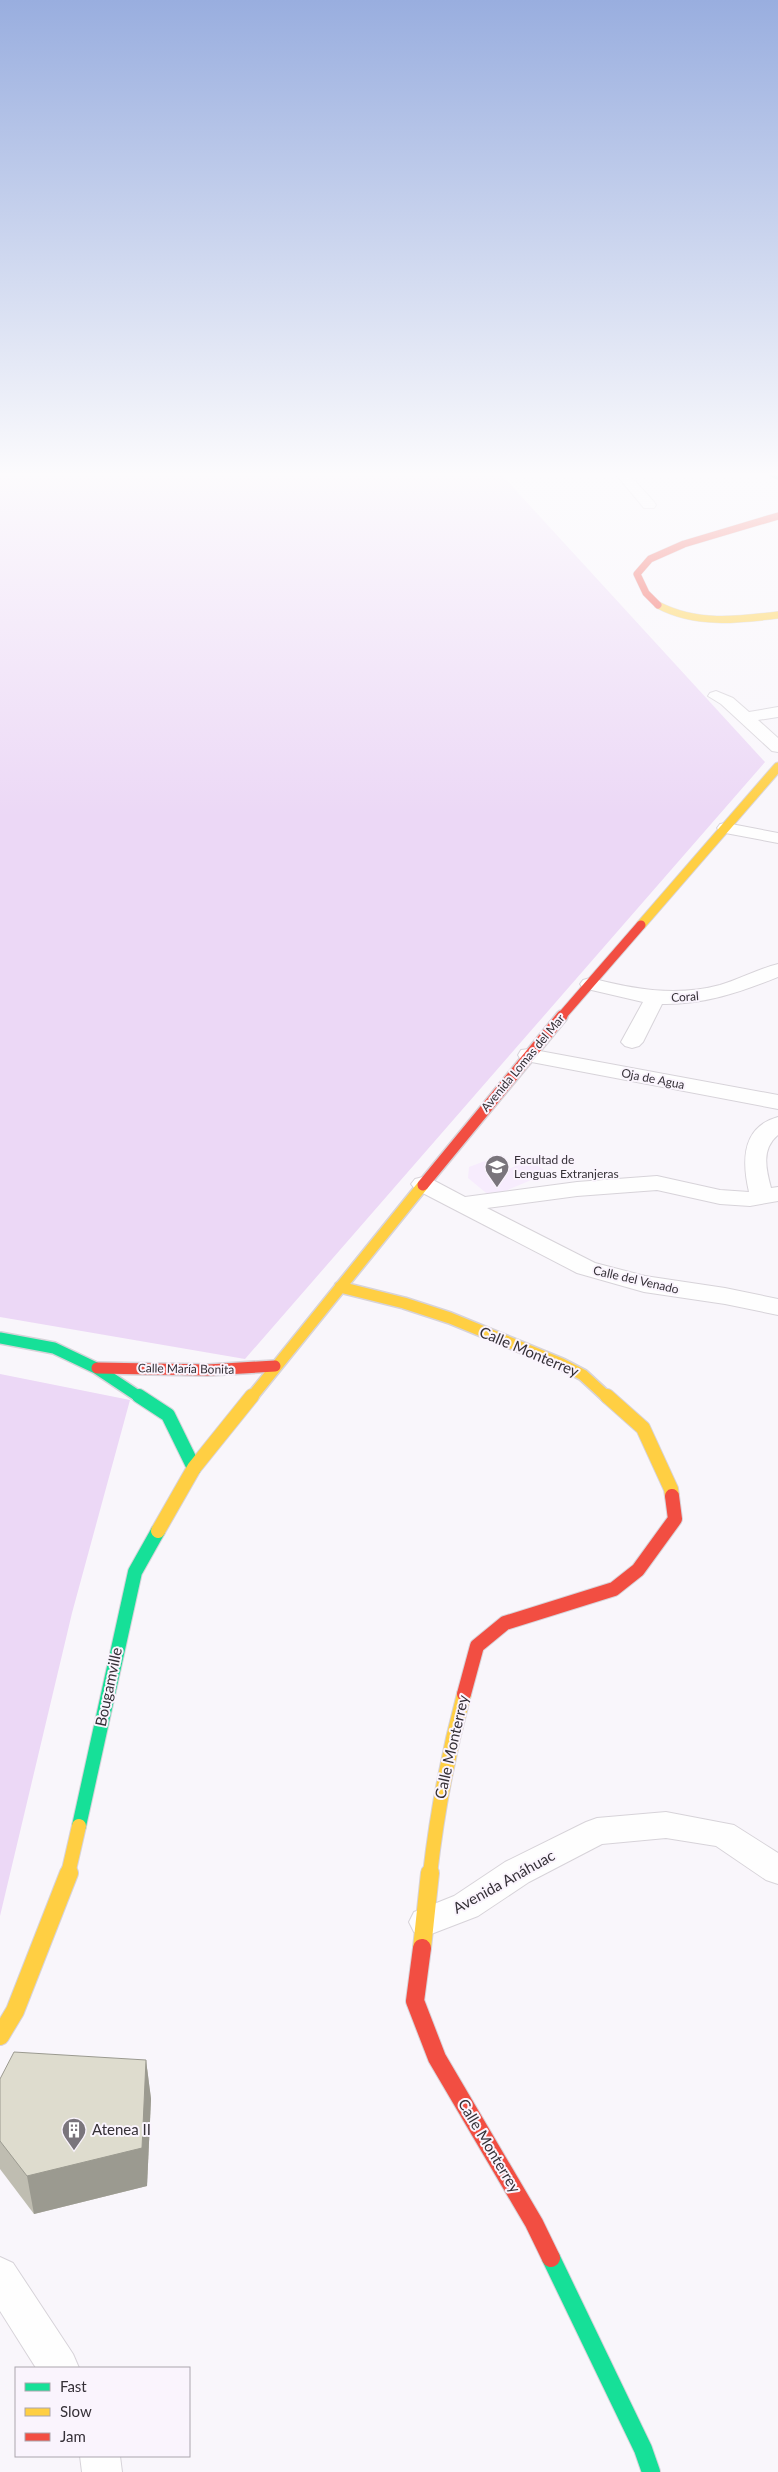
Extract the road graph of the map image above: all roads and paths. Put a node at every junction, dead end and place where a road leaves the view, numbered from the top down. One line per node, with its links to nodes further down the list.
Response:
1 (643, 587): 2 (main road)
2 (778, 615)
3 (716, 696): 5 (street)
4 (778, 712): 5 (street)
5 (746, 718): 6 (street)
6 (778, 746)
7 (778, 767): 8 (main road, Avenida Lomas del Mar)
8 (726, 828): 9 (street); 11 (main road, Avenida Lomas del Mar)
9 (778, 838)
10 (778, 970): 12 (street, Coral)
11 (590, 984): 12 (street, Coral); 14 (main road, Avenida Lomas del Mar)
12 (655, 998): 13 (street)
13 (632, 1042)
14 (529, 1055): 15 (street, Oja de Agua); 17 (main road, Avenida Lomas del Mar)
15 (778, 1102)
16 (778, 1124): 18 (street)
17 (423, 1184): 19 (street, Calle del Venado); 20 (main road, Avenida Lomas del Mar)
18 (770, 1195): 19 (street)
19 (462, 1204): 21 (street, Calle del Venado)
20 (340, 1287): 23 (main road, Avenida Lomas del Mar); 27 (main road, Calle Monterrey)
21 (778, 1307)
22 (0, 1338): 24 (main road, Calle María Bonita)
23 (275, 1366): 24 (main road, Calle María Bonita); 25 (main road, Bougamville)
24 (96, 1368): 25 (main road, Calle María Bonita)
25 (194, 1468): 28 (main road, Bougamville)
26 (778, 1870): 27 (street, Avenida Anáhuac)
27 (426, 1922): 33 (main road, Calle Monterrey)
28 (0, 2036)
29 (0, 2276): 30 (street)
30 (58, 2367)
31 (100, 2457): 32 (street)
32 (102, 2472)
33 (651, 2472)

